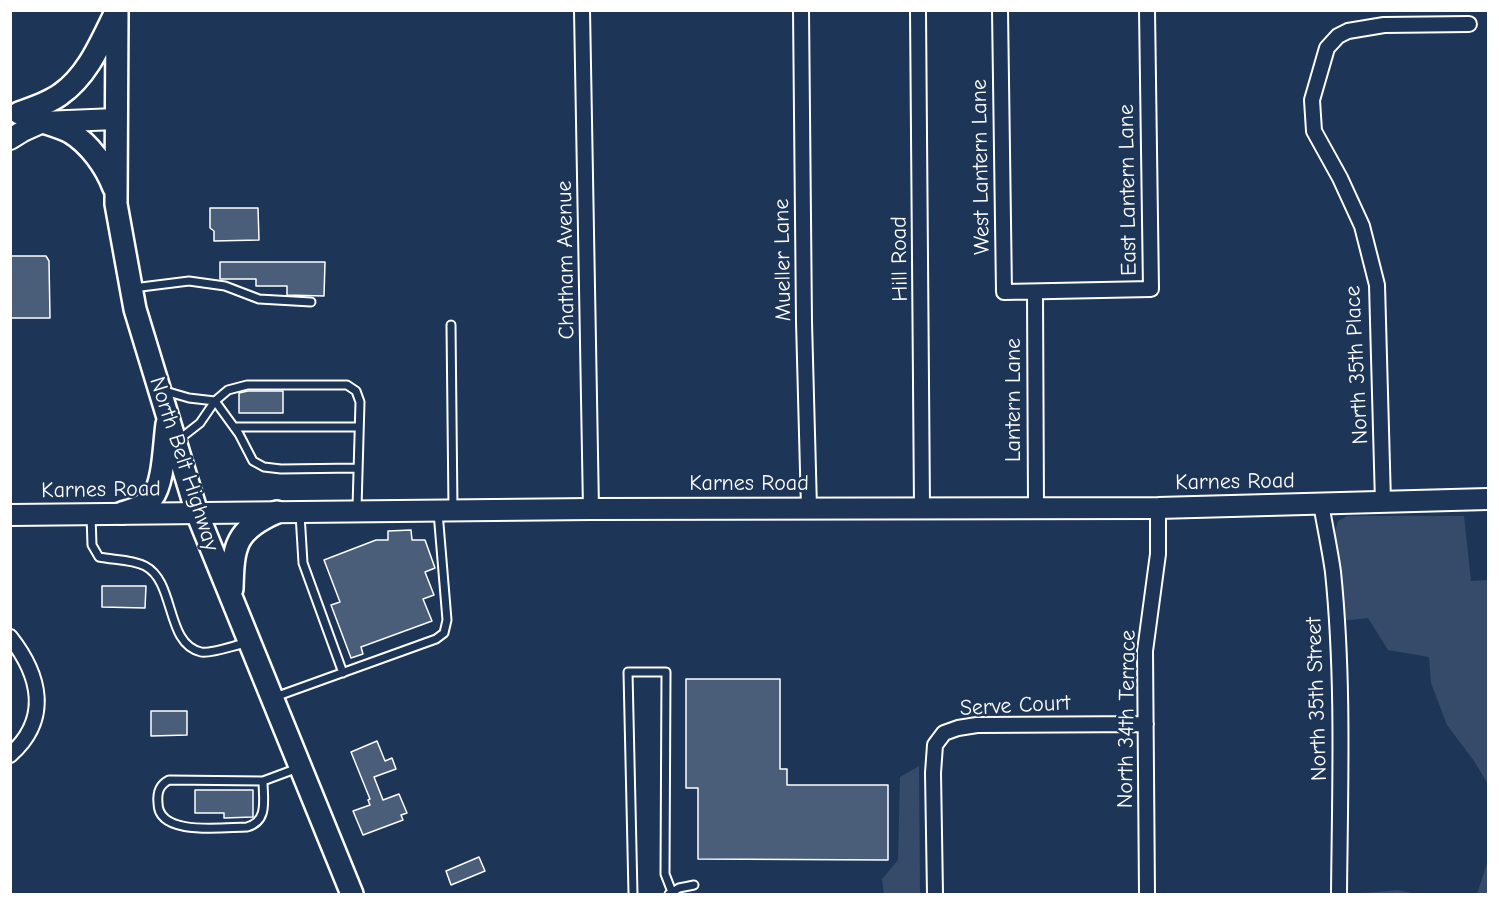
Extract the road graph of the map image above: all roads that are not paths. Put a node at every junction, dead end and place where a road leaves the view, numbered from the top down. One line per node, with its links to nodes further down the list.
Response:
1 (116, 10): 8 (main road); 9 (main road, North Belt Highway)
2 (582, 10): 31 (street, Chatham Avenue)
3 (801, 10): 28 (street, Mueller Lane)
4 (918, 10): 27 (street, Hill Road)
5 (1000, 10): 14 (street, West Lantern Lane)
6 (1147, 10): 14 (street, East Lantern Lane)
7 (1469, 24): 25 (street, North 35th Place)
8 (15, 114): 9 (street)
9 (117, 119): 10 (street); 12 (main road, North Belt Highway)
10 (43, 122): 11 (street); 12 (main road)
11 (10, 140)
12 (116, 193): 13 (main road, North Belt Highway)
13 (131, 289): 15 (lane); 17 (main road, North Belt Highway)
14 (1035, 292): 29 (street, Lantern Lane)
15 (311, 302)
16 (452, 325): 35 (lane)
17 (160, 390): 18 (lane); 19 (main road, North Belt Highway)
18 (215, 401): 20 (lane); 21 (lane); 22 (lane)
19 (168, 418): 22 (main road, North Belt Highway); 36 (main road)
20 (234, 427): 21 (lane); 23 (lane)
21 (359, 427): 23 (lane)
22 (175, 443): 37 (main road, North Belt Highway)
23 (357, 468): 34 (lane)
24 (1488, 499): 25 (street, Karnes Road)
25 (1383, 502): 26 (street, Karnes Road)
26 (1321, 504): 30 (street, Karnes Road); 55 (street, North 35th Street)
27 (922, 507): 28 (street, Karnes Road); 29 (street, Karnes Road)
28 (809, 508): 31 (street, Karnes Road)
29 (1036, 508): 30 (street, Karnes Road)
30 (1158, 508): 45 (street, North 34th Terrace)
31 (591, 509): 35 (street, Karnes Road)
32 (278, 512): 33 (street, Karnes Road); 37 (street, Karnes Road); 40 (main road)
33 (300, 512): 34 (street, Karnes Road); 43 (lane)
34 (357, 512): 35 (street, Karnes Road)
35 (446, 512): 43 (lane)
36 (122, 513): 37 (street, Karnes Road); 38 (street, Karnes Road)
37 (197, 513): 40 (main road, North Belt Highway)
38 (91, 514): 39 (street, Karnes Road); 42 (lane)
39 (10, 515)
40 (232, 599): 42 (main road, North Belt Highway)
41 (10, 637): 46 (street)
42 (249, 642): 44 (main road, North Belt Highway)
43 (343, 673): 44 (lane)
44 (272, 698): 47 (main road, North Belt Highway)
45 (1146, 724): 53 (street, Serve Court); 54 (street, North 34th Terrace)
46 (10, 755)
47 (301, 768): 48 (lane); 51 (main road, North Belt Highway)
48 (263, 781): 48 (lane)
49 (694, 885): 50 (lane)
50 (670, 893): 52 (lane)
51 (352, 894)
52 (633, 894)
53 (935, 894)
54 (1148, 894)
55 (1339, 894)

